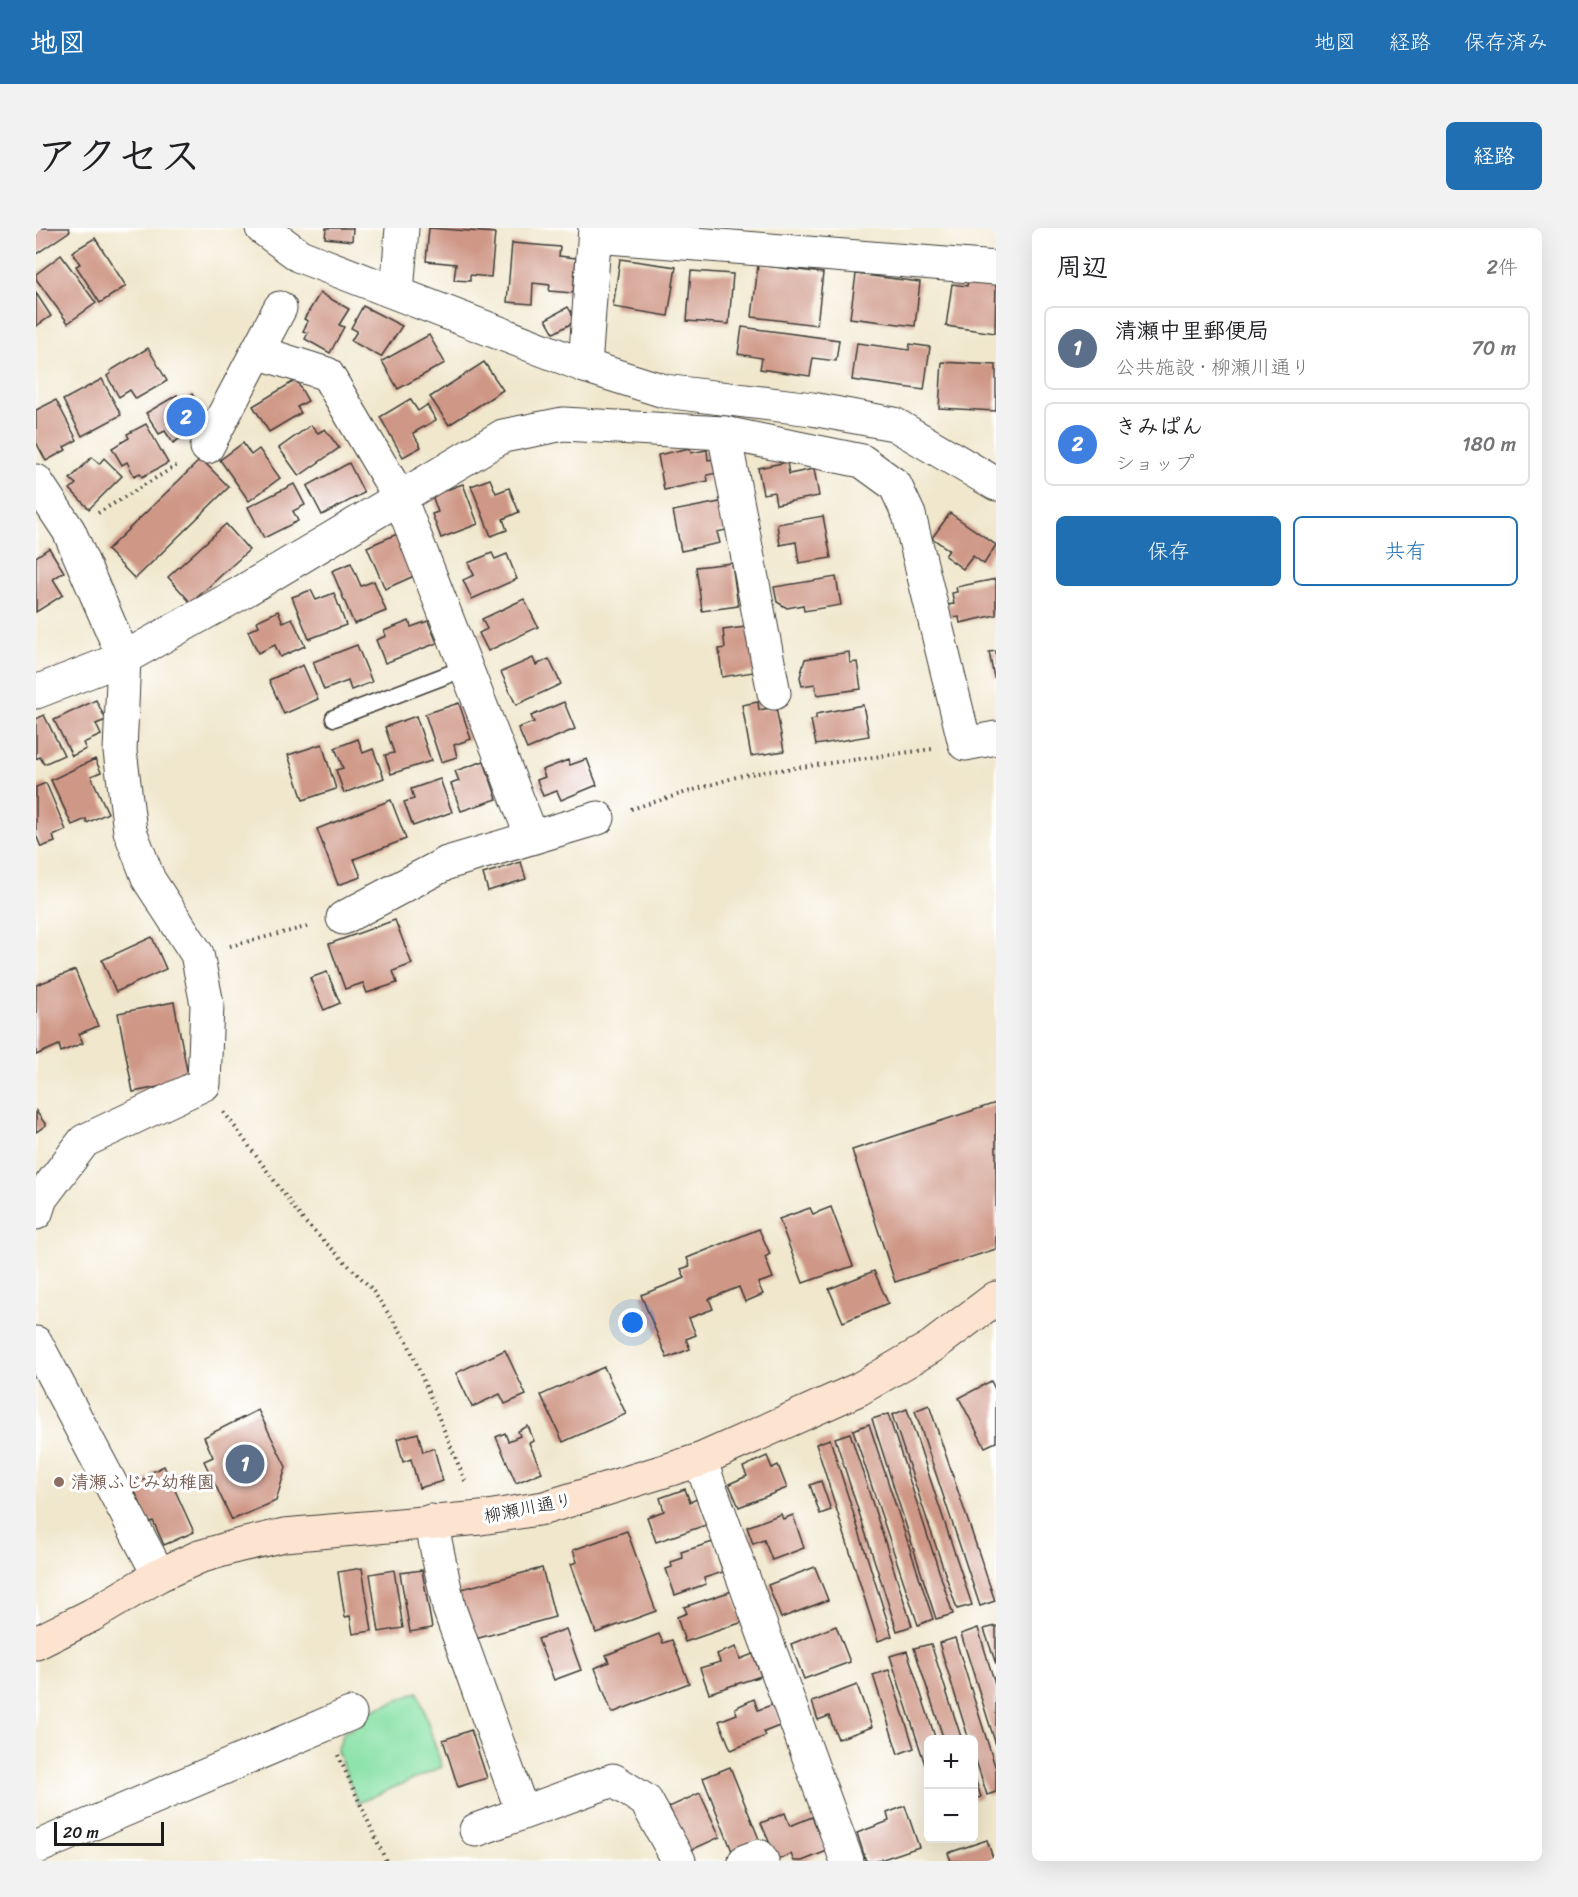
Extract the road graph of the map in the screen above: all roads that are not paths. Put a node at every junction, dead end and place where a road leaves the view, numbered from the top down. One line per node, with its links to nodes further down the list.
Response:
1 (262, 228): 5 (street)
2 (402, 228): 5 (street)
3 (595, 232): 4 (street); 8 (street)
4 (996, 267)
5 (397, 293): 8 (street)
6 (280, 308): 7 (street)
7 (257, 352): 10 (street); 13 (street)
8 (585, 366): 12 (street)
9 (724, 433): 13 (street); 17 (street); 19 (street)
10 (207, 447)
11 (36, 481): 14 (street)
12 (996, 484)
13 (400, 498): 14 (street); 15 (street)
14 (124, 658): 16 (street); 23 (street)
15 (468, 668): 18 (lane); 21 (street)
16 (36, 692)
17 (774, 693)
18 (334, 718)
19 (980, 741)
20 (598, 818): 21 (street)
21 (532, 837): 22 (street)
22 (343, 918)
23 (36, 1213)
24 (996, 1298): 26 (street, 柳瀬川通り)
25 (36, 1343): 28 (street)
26 (700, 1460): 27 (street, 柳瀬川通り); 37 (street)
27 (431, 1521): 28 (street, 柳瀬川通り); 31 (street)
28 (159, 1575): 29 (street, 柳瀬川通り)
29 (36, 1643)
30 (338, 1719): 33 (street)
31 (522, 1811): 32 (street); 34 (street)
32 (476, 1830)
33 (41, 1846)
34 (679, 1861)
35 (745, 1861): 36 (street)
36 (762, 1861)
37 (847, 1861)

